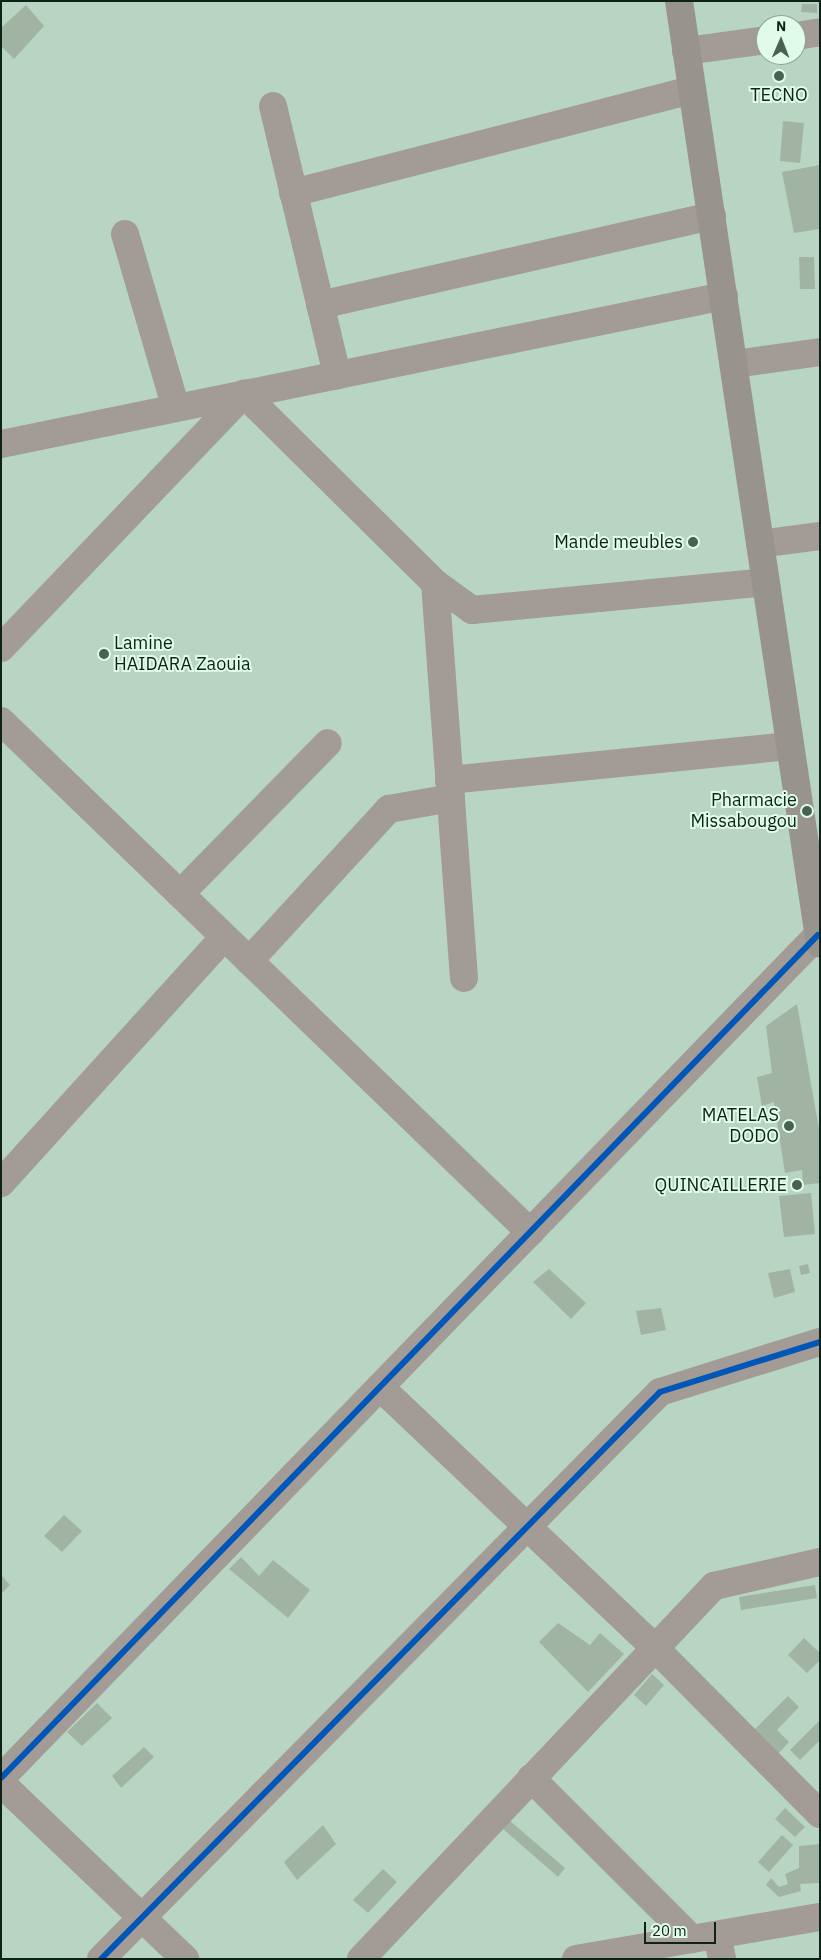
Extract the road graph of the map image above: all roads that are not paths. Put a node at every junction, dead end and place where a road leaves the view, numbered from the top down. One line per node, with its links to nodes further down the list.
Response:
1 (679, 1): 5 (main road)
2 (820, 32): 3 (street)
3 (806, 34)
4 (756, 42): 5 (street)
5 (686, 52): 6 (main road)
6 (692, 90): 8 (street); 9 (main road)
7 (273, 106): 8 (street)
8 (294, 193): 12 (street)
9 (712, 216): 11 (main road); 12 (street)
10 (125, 234): 17 (street)
11 (724, 296): 14 (main road); 15 (street)
12 (320, 304): 15 (street)
13 (820, 352): 14 (street)
14 (734, 364): 20 (main road)
15 (337, 375): 16 (street)
16 (244, 394): 17 (street); 22 (street); 23 (street)
17 (176, 408): 18 (street)
18 (1, 444)
19 (820, 536): 20 (street)
20 (760, 544): 21 (main road)
21 (766, 582): 22 (street); 26 (main road)
22 (435, 584): 27 (street)
23 (1, 648)
24 (1, 721): 29 (street)
25 (328, 743): 29 (street)
26 (789, 746): 27 (street); 28 (main road)
27 (450, 789): 32 (street); 33 (street)
28 (812, 846): 31 (main road)
29 (180, 894): 30 (street)
30 (224, 937): 32 (street); 34 (street)
31 (819, 940): 35 (street)
32 (250, 961): 35 (street)
33 (464, 978)
34 (1, 1183)
35 (530, 1232): 37 (street)
36 (820, 1342): 38 (street)
37 (380, 1387): 38 (street); 41 (street)
38 (526, 1528): 40 (street); 46 (street)
39 (820, 1562): 40 (street)
40 (654, 1648): 42 (street); 44 (street)
41 (1, 1778)
42 (531, 1778): 47 (street); 50 (street)
43 (1, 1784): 46 (street)
44 (820, 1814)
45 (820, 1917): 47 (street)
46 (142, 1918): 48 (street); 49 (street)
47 (710, 1944): 51 (street)
48 (102, 1959)
49 (185, 1959)
50 (361, 1959)
51 (576, 1959)

